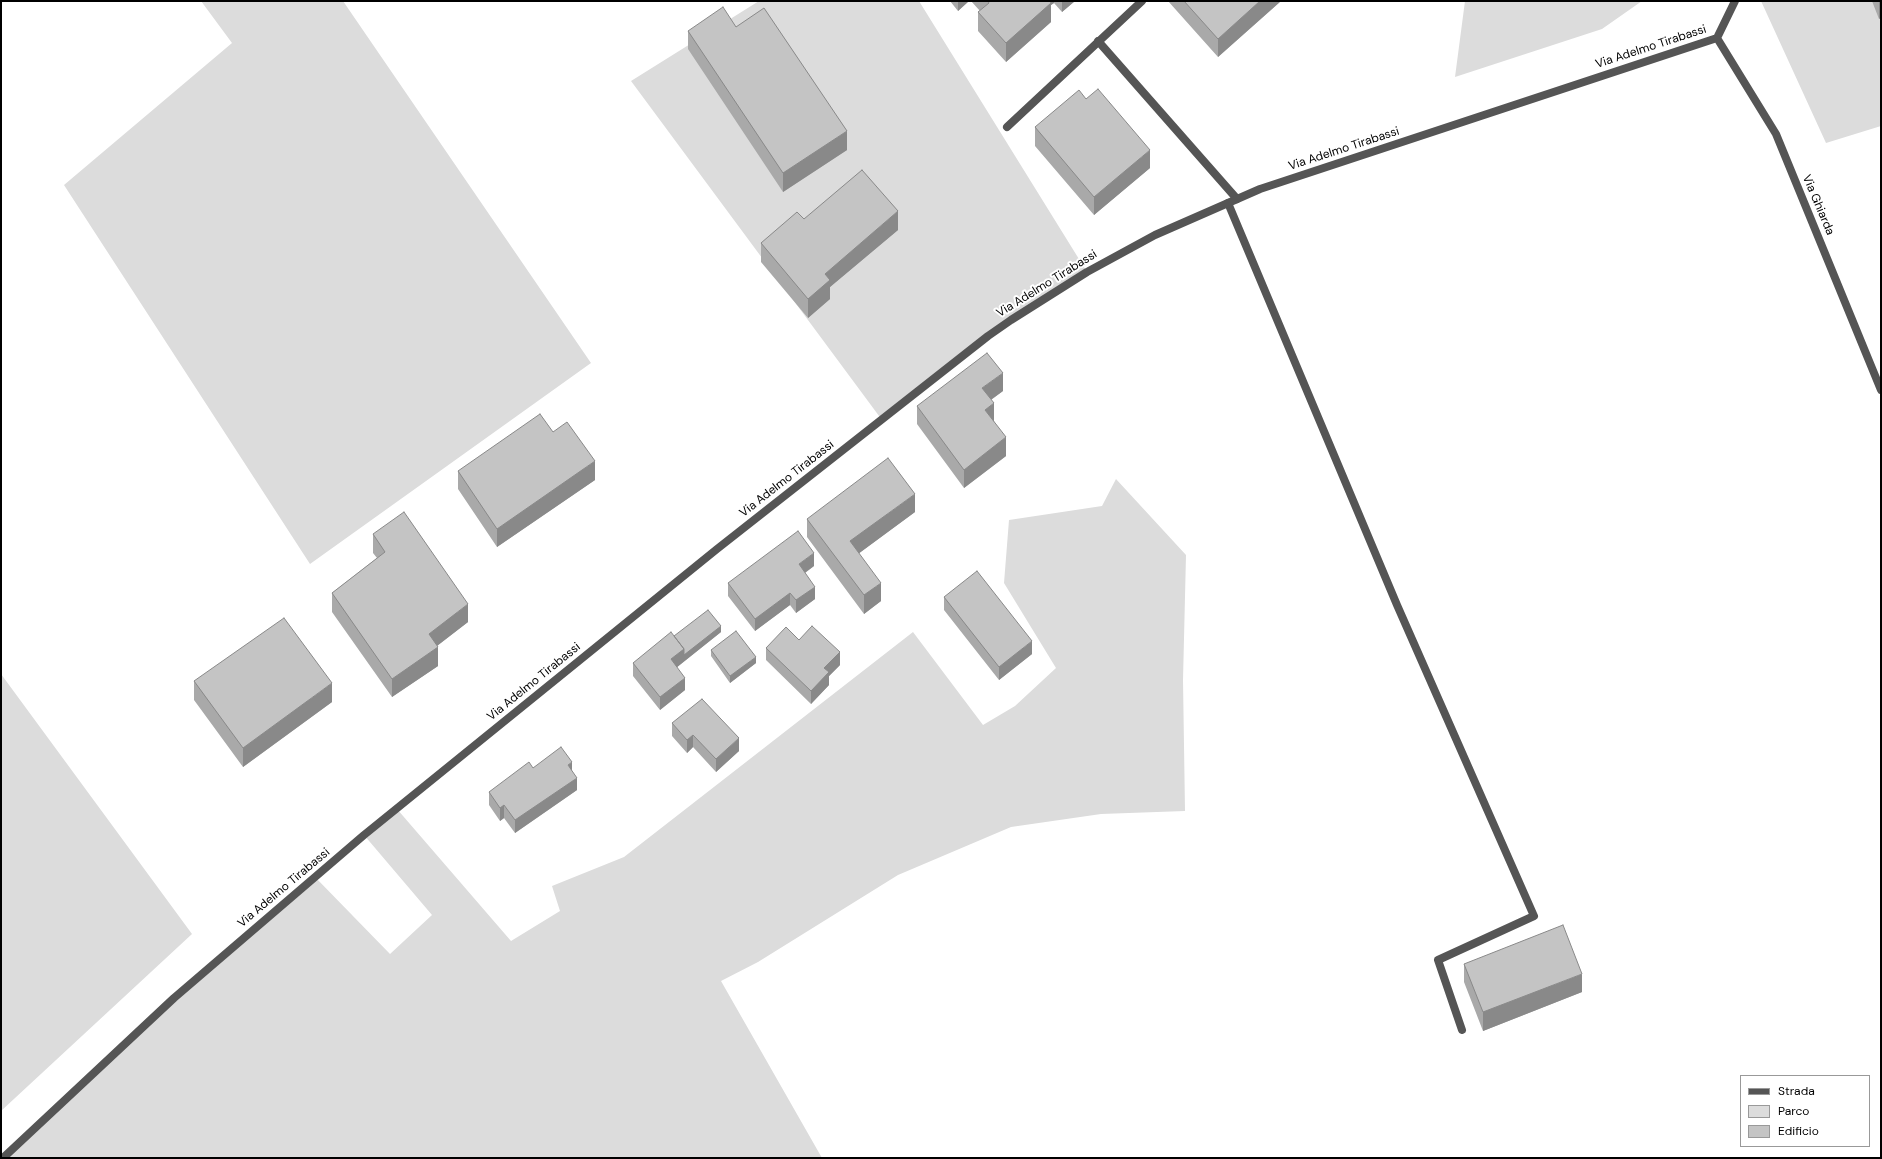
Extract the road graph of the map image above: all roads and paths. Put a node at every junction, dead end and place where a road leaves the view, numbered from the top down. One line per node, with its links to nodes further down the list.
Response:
1 (1142, 1): 4 (street)
2 (1735, 1): 3 (street)
3 (1717, 38): 6 (street, Via Adelmo Tirabassi); 8 (street, Via Ghiarda)
4 (1098, 41): 5 (street); 6 (street)
5 (1007, 126)
6 (1237, 199): 7 (street, Via Adelmo Tirabassi)
7 (1228, 203): 9 (street); 10 (street, Via Adelmo Tirabassi)
8 (1881, 390)
9 (1462, 1030)
10 (3, 1158)

